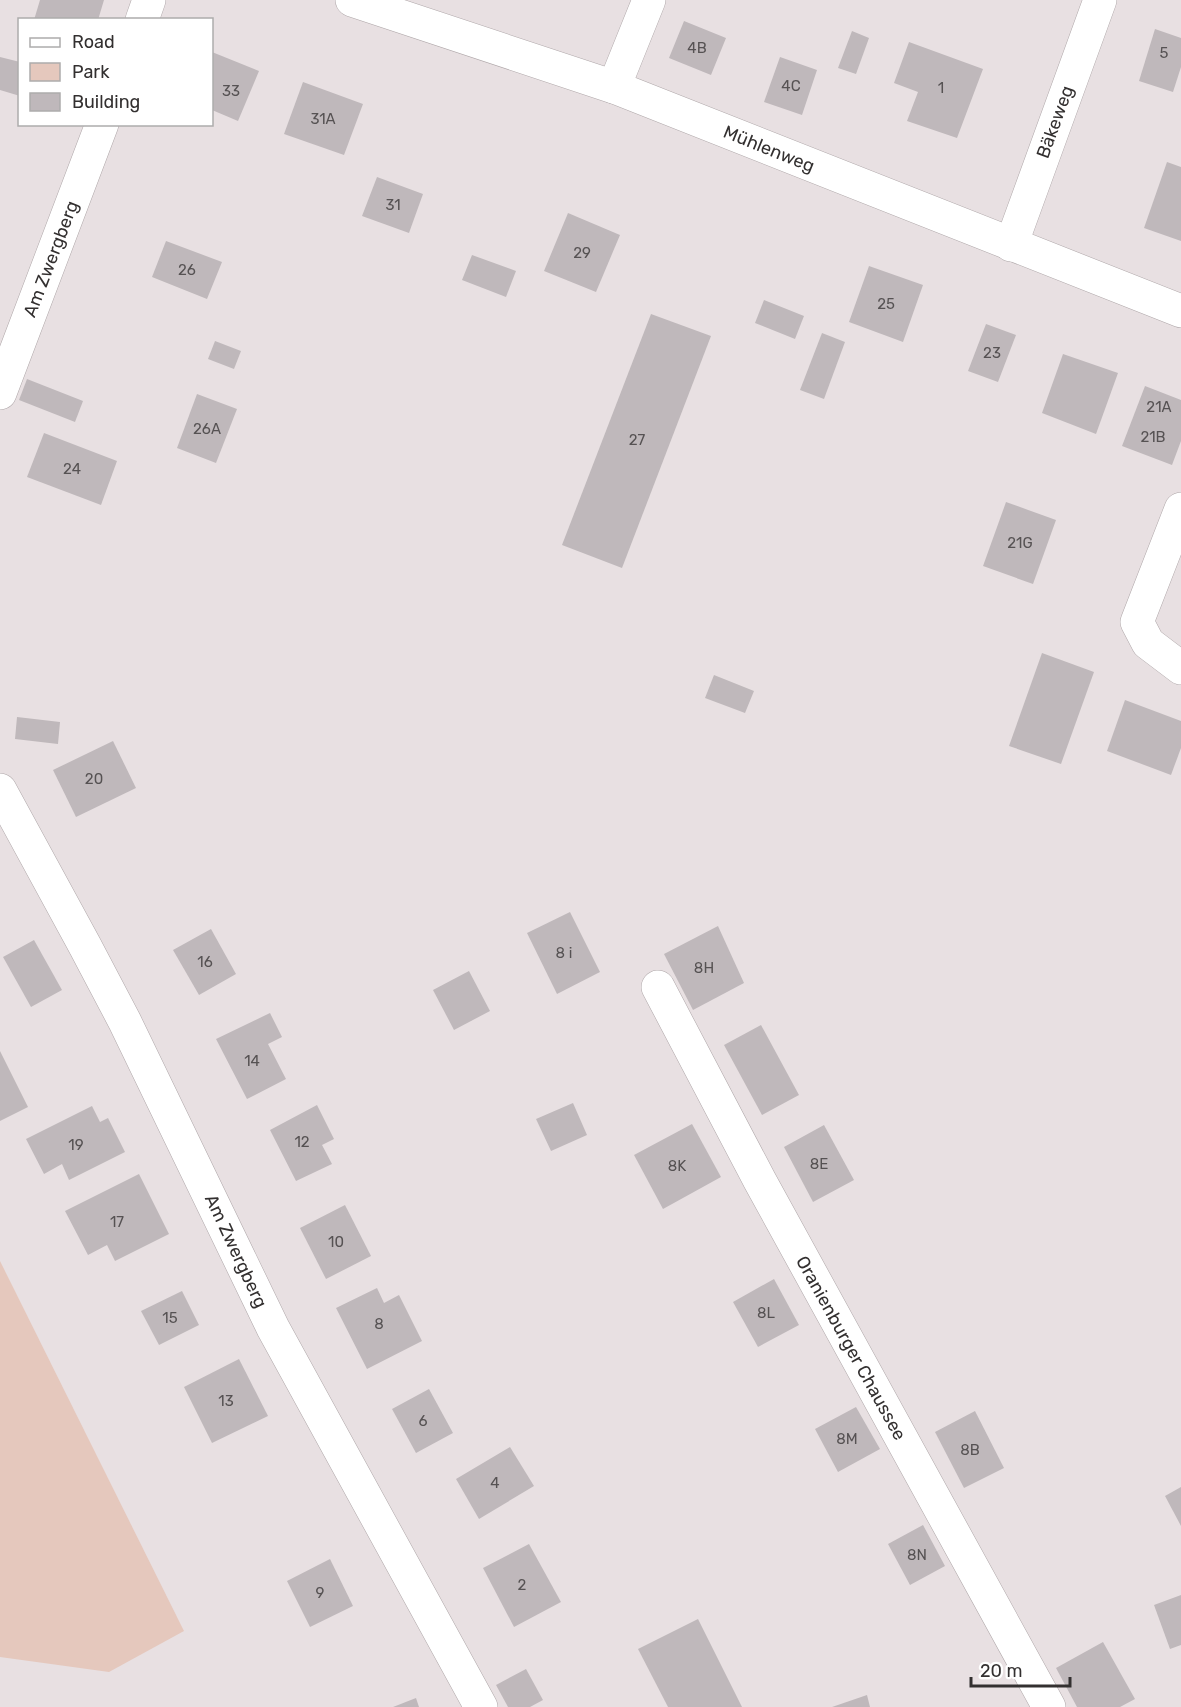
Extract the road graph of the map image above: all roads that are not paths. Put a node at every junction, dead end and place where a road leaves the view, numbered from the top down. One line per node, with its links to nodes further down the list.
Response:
1 (149, 0): 5 (street)
2 (352, 0): 6 (street, Mühlenweg)
3 (649, 0): 6 (street)
4 (1100, 0): 8 (street, Bäkeweg)
5 (143, 18)
6 (614, 87): 8 (street, Mühlenweg)
7 (101, 126): 10 (street, Am Zwergberg)
8 (1011, 245): 9 (street, Mühlenweg)
9 (1181, 311)
10 (0, 393)
11 (1181, 509): 12 (street)
12 (1181, 668)
13 (0, 790): 15 (street, Am Zwergberg)
14 (658, 987): 16 (street, Oranienburger Chaussee)
15 (481, 1707)
16 (1049, 1707)

